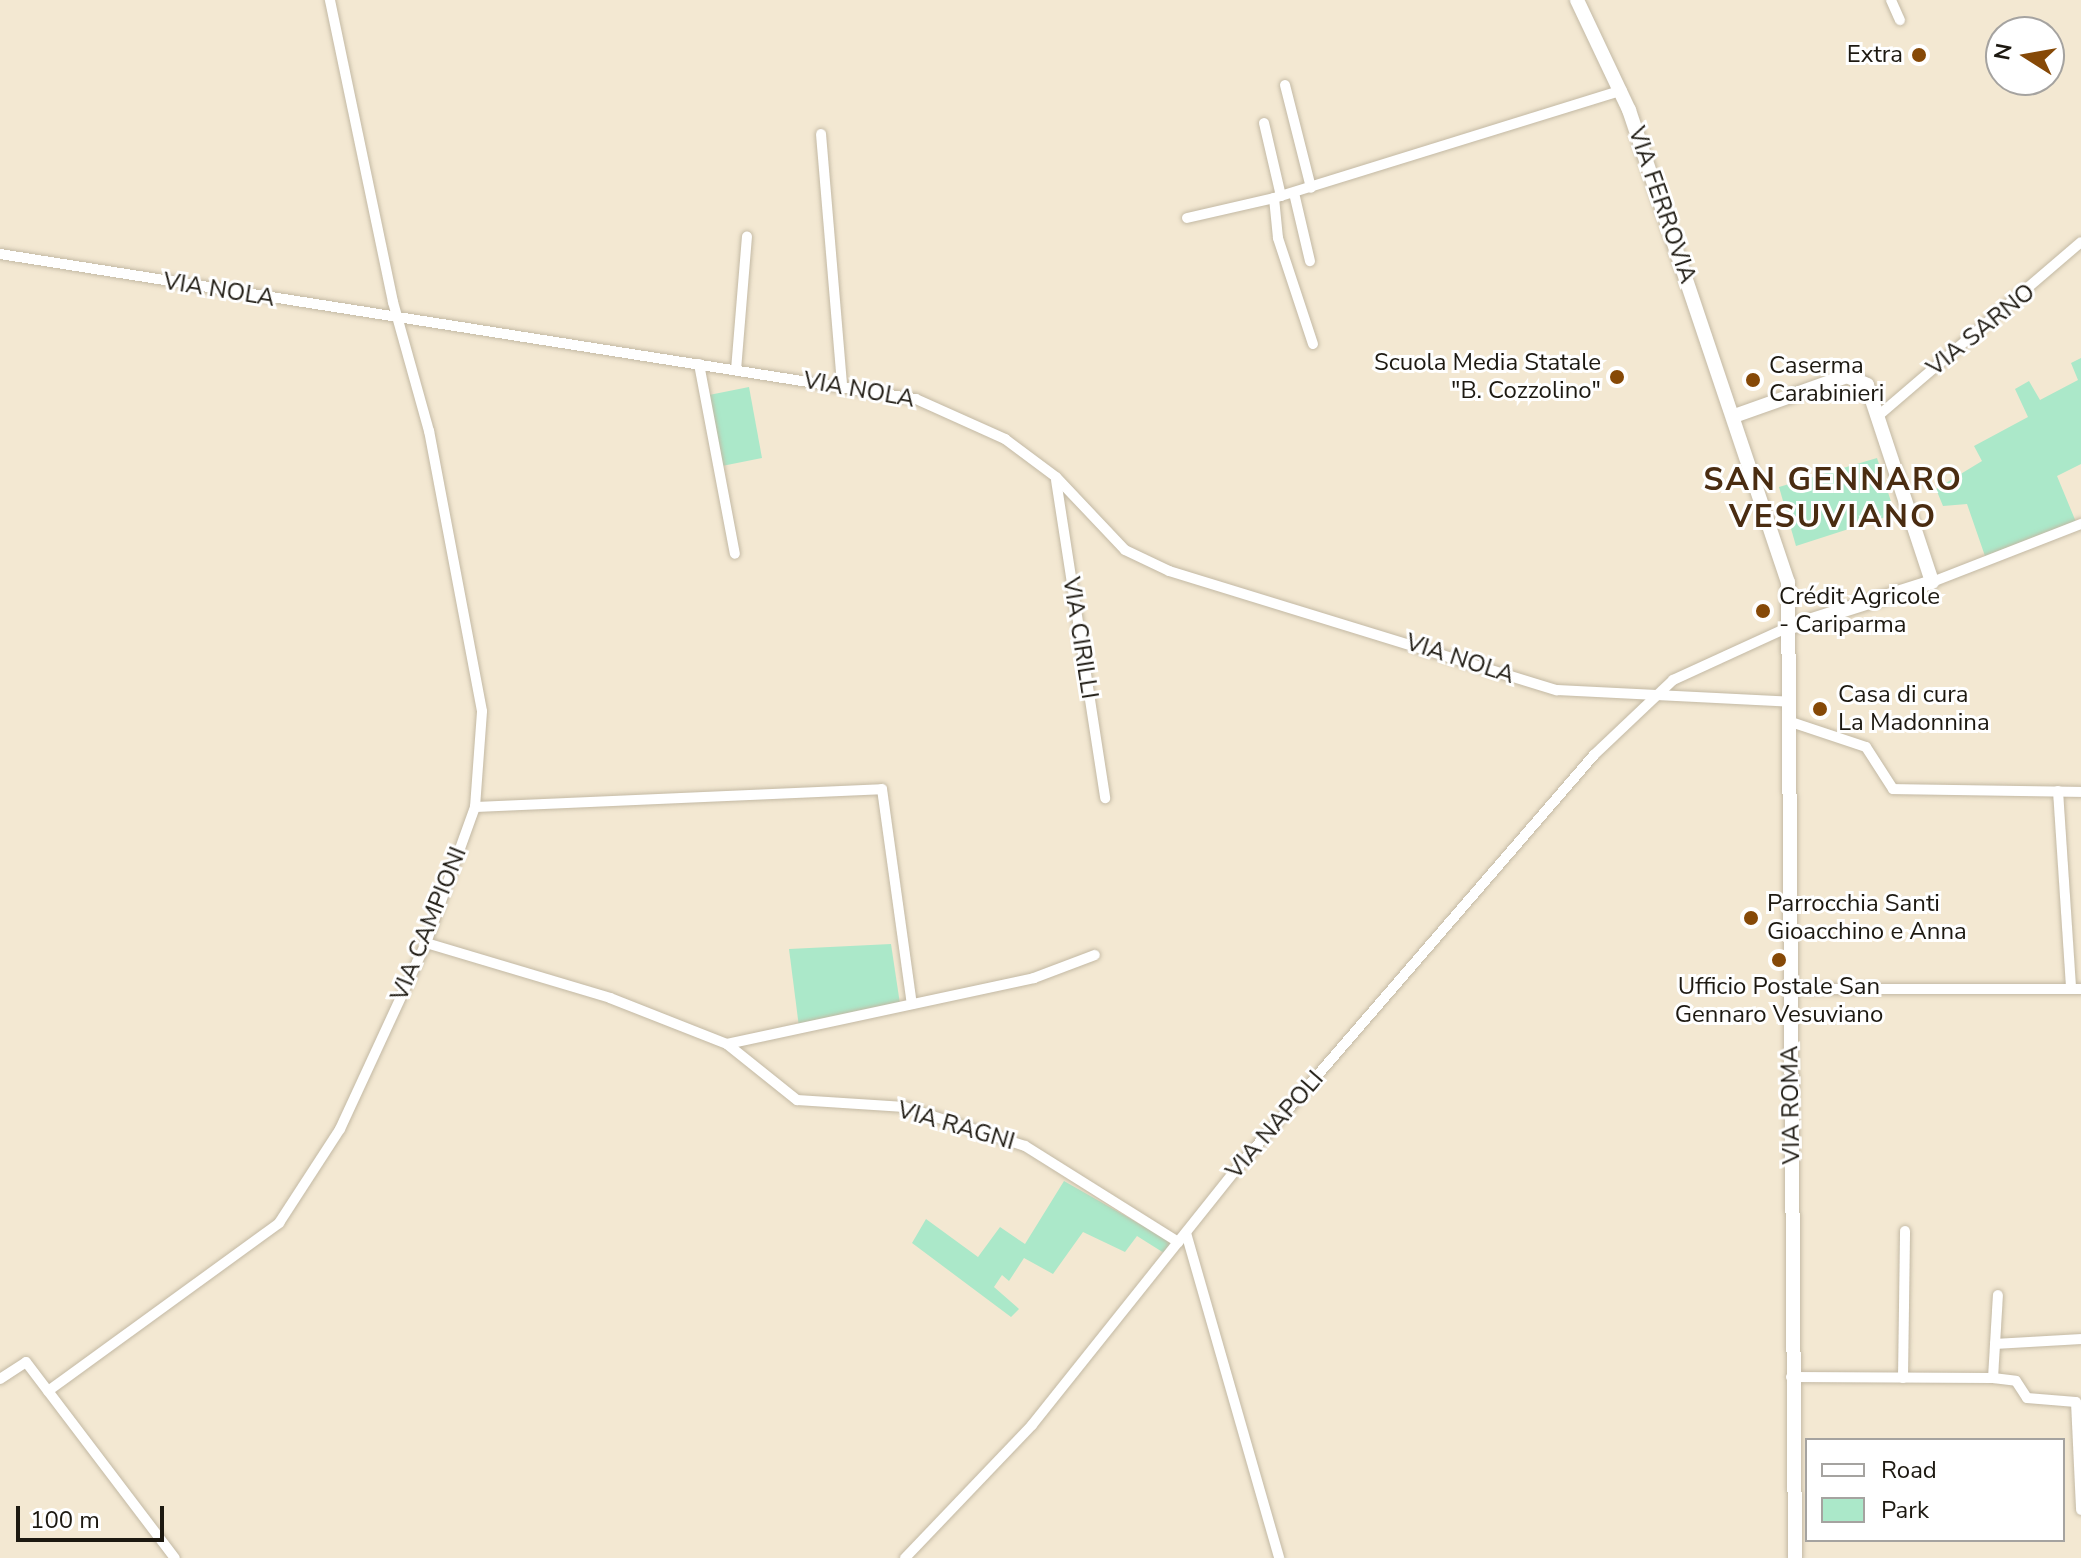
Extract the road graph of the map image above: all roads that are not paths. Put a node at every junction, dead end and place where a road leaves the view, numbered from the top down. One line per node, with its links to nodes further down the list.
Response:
1 (330, 0): 17 (street, VIA CAMPIONI)
2 (1577, 0): 6 (main road, VIA FERROVIA)
3 (1891, 0): 4 (street)
4 (1900, 20)
5 (1285, 85): 9 (street)
6 (1622, 90): 9 (street); 22 (main road, VIA FERROVIA)
7 (1264, 123): 11 (street)
8 (821, 134): 21 (street)
9 (1311, 188): 10 (street)
10 (1294, 193): 11 (street); 16 (street)
11 (1278, 197): 12 (street); 18 (street)
12 (1187, 218)
13 (747, 236): 20 (street)
14 (2081, 242): 23 (street, VIA SARNO)
15 (0, 254): 17 (street, VIA NOLA)
16 (1310, 261)
17 (402, 318): 19 (street, VIA NOLA); 35 (street, VIA CAMPIONI)
18 (1313, 344)
19 (699, 364): 20 (street, VIA NOLA); 26 (street)
20 (736, 370): 21 (street, VIA NOLA)
21 (842, 386): 24 (street, VIA NOLA)
22 (1737, 415): 23 (main road); 28 (main road, VIA FERROVIA)
23 (1878, 416): 27 (main road)
24 (1056, 477): 29 (street, VIA NOLA); 34 (street, VIA CIRILLI)
25 (2081, 524): 27 (street)
26 (735, 554)
27 (1932, 582): 28 (main road)
28 (1793, 626): 29 (street, VIA NAPOLI); 30 (main road, VIA ROMA)
29 (1652, 698): 30 (street, VIA NOLA); 43 (street, VIA NAPOLI)
30 (1791, 702): 31 (main road, VIA ROMA)
31 (1791, 722): 32 (street); 38 (main road, VIA ROMA)
32 (2058, 791): 33 (street); 39 (street)
33 (2081, 792)
34 (1105, 798)
35 (475, 807): 36 (street, VIA CAMPIONI); 40 (street)
36 (426, 943): 41 (street, VIA RAGNI); 51 (street, VIA CAMPIONI)
37 (1095, 955): 40 (street)
38 (1789, 989): 39 (street); 47 (main road, VIA ROMA)
39 (2076, 989)
40 (912, 1004): 41 (street)
41 (727, 1044): 43 (street, VIA RAGNI)
42 (1905, 1231): 48 (street)
43 (1182, 1237): 54 (street, VIA NAPOLI); 55 (street)
44 (1998, 1295): 46 (street)
45 (2081, 1339): 46 (street)
46 (1995, 1344): 49 (street)
47 (1791, 1377): 48 (street); 56 (main road, VIA ROMA)
48 (1903, 1378): 49 (street)
49 (1993, 1378): 52 (street)
50 (0, 1379): 51 (street)
51 (48, 1391): 53 (street)
52 (2081, 1510)
53 (175, 1558)
54 (905, 1558)
55 (1279, 1558)
56 (1795, 1558)

